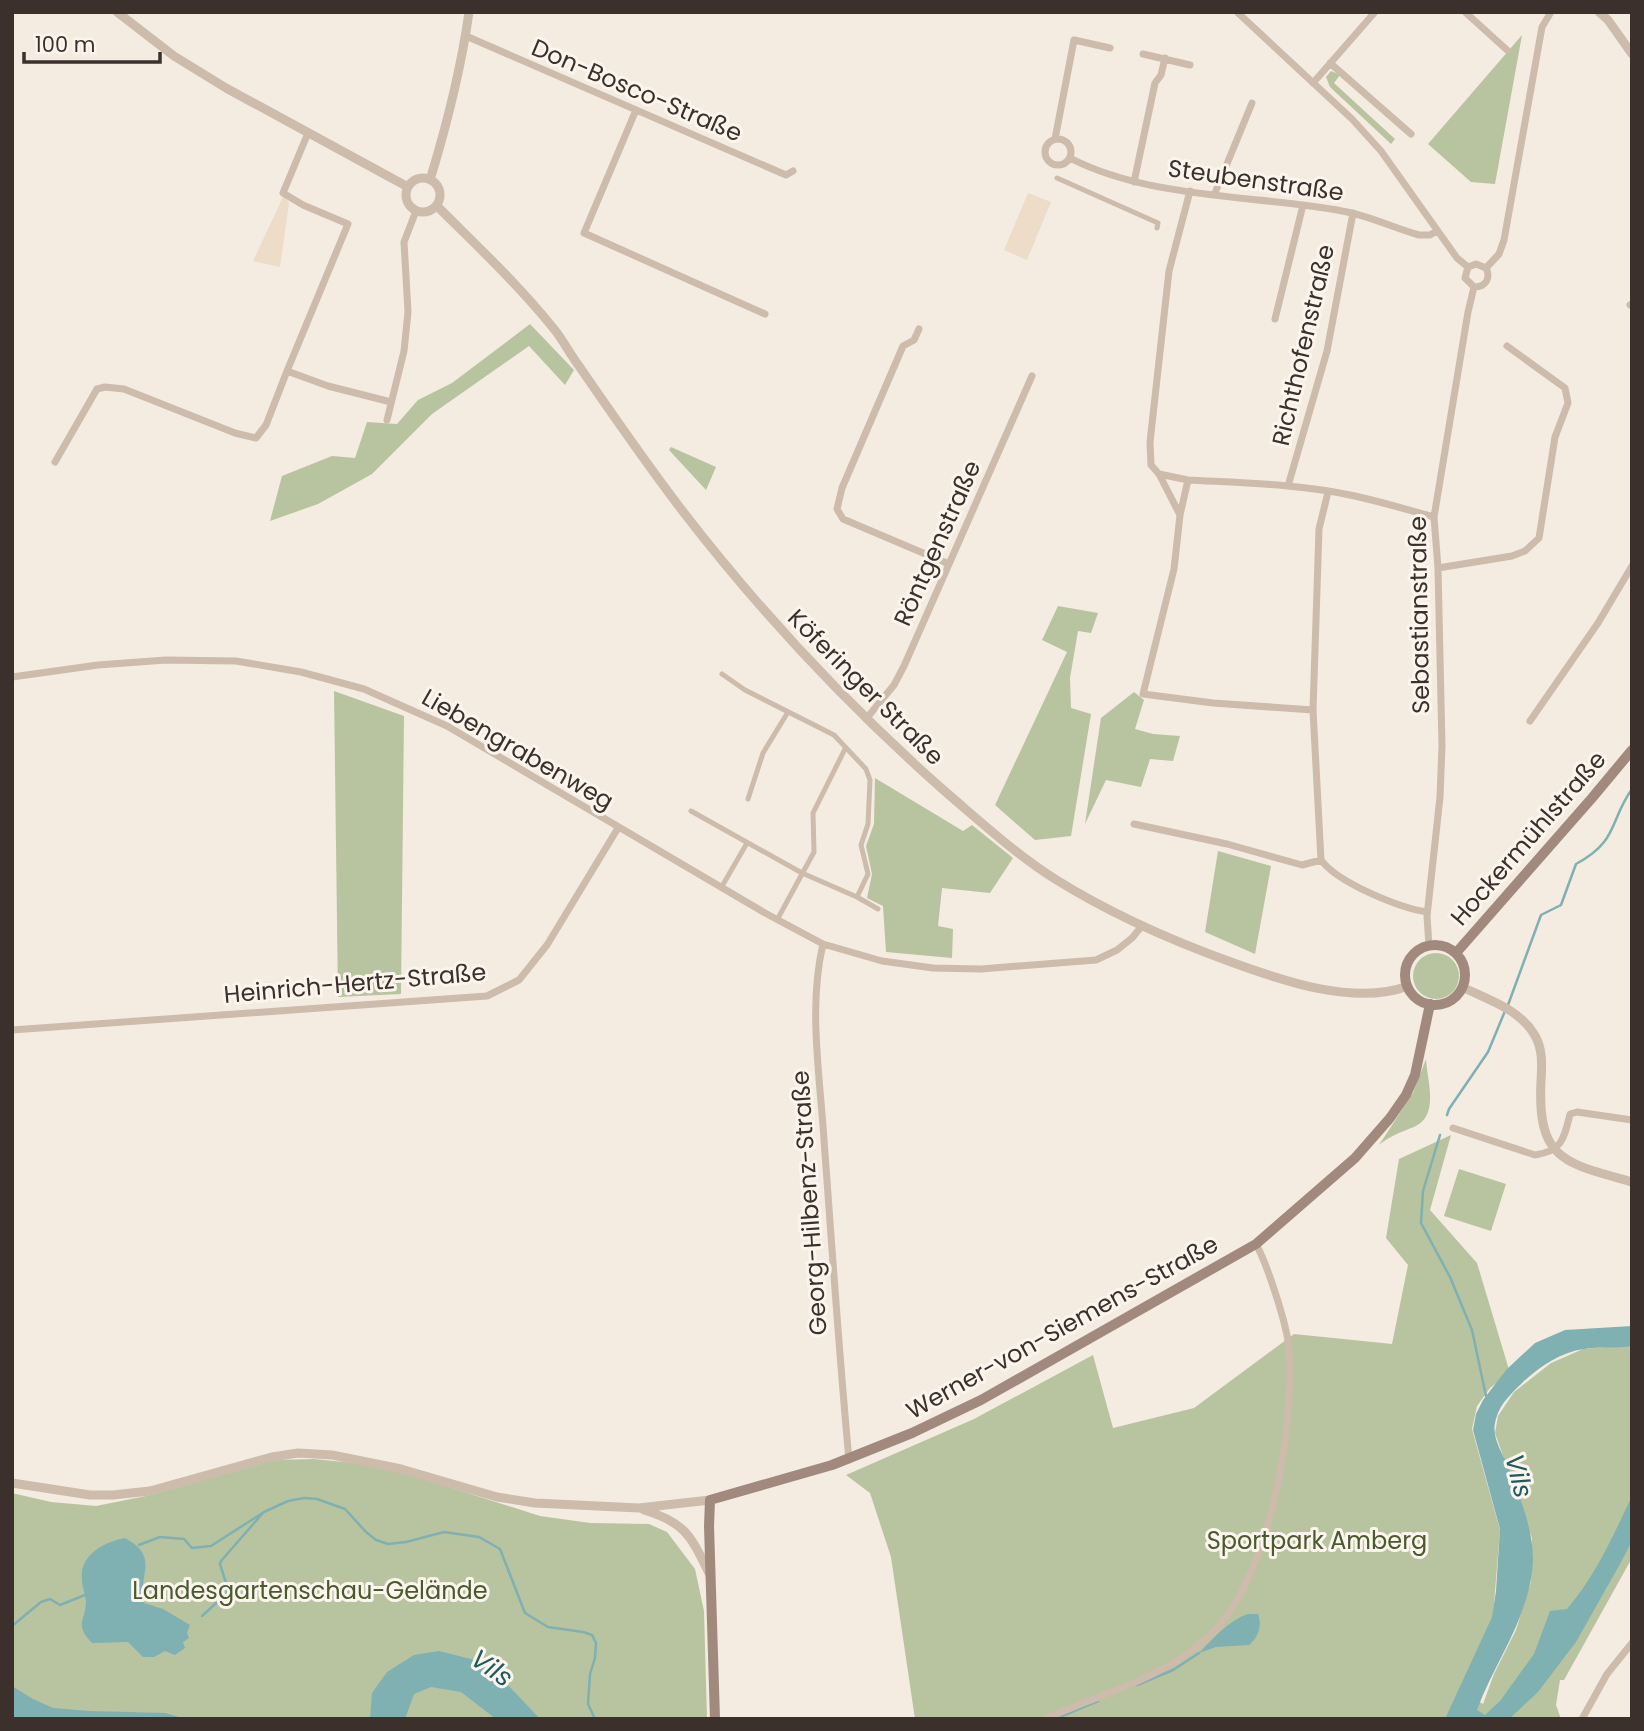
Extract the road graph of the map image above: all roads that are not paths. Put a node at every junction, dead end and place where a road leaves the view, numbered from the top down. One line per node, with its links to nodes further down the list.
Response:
1 (117, 12): 19 (street)
2 (469, 12): 8 (street)
3 (1237, 12): 16 (street)
4 (1375, 12): 14 (street)
5 (1465, 12): 10 (street)
6 (1551, 12): 37 (street)
7 (1600, 12): 12 (street)
8 (466, 36): 18 (street, Don-Bosco-Straße); 25 (street)
9 (1110, 48): 21 (street)
10 (1507, 50)
11 (1143, 54): 13 (street)
12 (1632, 54)
13 (1166, 58): 15 (street); 26 (street)
14 (1330, 63): 16 (street); 20 (street)
15 (1190, 65)
16 (1313, 83): 35 (street)
17 (1252, 103): 29 (street)
18 (636, 110): 23 (street, Don-Bosco-Straße); 39 (street)
19 (308, 133): 27 (street); 43 (street)
20 (1411, 134)
21 (1055, 139): 22 (street); 22 (street)
22 (1070, 158): 26 (street, Steubenstraße)
23 (793, 171)
24 (1057, 178): 34 (street)
25 (430, 180): 27 (street); 31 (street)
26 (1134, 182): 28 (street, Steubenstraße)
27 (408, 187): 32 (street)
28 (1190, 191): 29 (street, Steubenstraße); 48 (street)
29 (1214, 193): 30 (street, Steubenstraße)
30 (1303, 205): 33 (street, Steubenstraße); 40 (street)
31 (437, 206): 32 (street); 61 (street, Köferinger Straße)
32 (416, 211): 45 (street)
33 (1353, 213): 35 (street, Steubenstraße); 50 (street, Richthofenstraße)
34 (1157, 228)
35 (1437, 231): 36 (street)
36 (1468, 267): 37 (street); 38 (street)
37 (1486, 268): 38 (street)
38 (1474, 287): 53 (street, Sebastianstraße)
39 (765, 314)
40 (1275, 319)
41 (919, 329): 54 (street)
42 (1507, 346): 56 (street)
43 (287, 371): 45 (street); 47 (street)
44 (1032, 376): 54 (street, Röntgenstraße)
45 (391, 402): 46 (street)
46 (387, 420)
47 (55, 462)
48 (1159, 474): 49 (street); 52 (street)
49 (1188, 480): 50 (street); 52 (street)
50 (1288, 486): 51 (street)
51 (1328, 492): 53 (street); 59 (street)
52 (1180, 515): 59 (street)
53 (1434, 517): 56 (street, Sebastianstraße)
54 (949, 564): 61 (street, Röntgenstraße)
55 (1632, 566): 62 (street)
56 (1438, 568): 75 (street, Sebastianstraße)
57 (722, 674): 60 (street)
58 (12, 677): 68 (street, Liebengrabenweg)
59 (1312, 710): 70 (street)
60 (788, 712): 63 (street); 65 (street)
61 (866, 719): 77 (street, Köferinger Straße)
62 (1530, 721)
63 (845, 749): 71 (street); 73 (street)
64 (1632, 750): 80 (main road, Hockermühlstraße)
65 (748, 799)
66 (691, 811): 69 (street)
67 (1134, 824): 70 (street)
68 (618, 828): 72 (street, Liebengrabenweg); 84 (street, Heinrich-Hertz-Straße)
69 (747, 843): 71 (street); 72 (street)
70 (1321, 860): 75 (street)
71 (802, 873): 73 (street); 76 (street)
72 (721, 888): 76 (street, Liebengrabenweg)
73 (857, 897): 74 (street)
74 (878, 909)
75 (1427, 912): 79 (street, Sebastianstraße)
76 (777, 920): 78 (street, Liebengrabenweg)
77 (1141, 927): 78 (street, Liebengrabenweg); 81 (street, Köferinger Straße)
78 (823, 944): 90 (street, Georg-Hilbenz-Straße)
79 (1429, 946): 80 (main road); 81 (main road)
80 (1456, 953): 82 (main road)
81 (1408, 986): 83 (main road)
82 (1462, 987): 83 (main road); 87 (street)
83 (1430, 1004): 89 (main road, Werner-von-Siemens-Straße)
84 (12, 1030)
85 (1632, 1120): 87 (street)
86 (1453, 1128): 87 (street)
87 (1554, 1149): 88 (street)
88 (1632, 1182)
89 (1256, 1244): 90 (main road, Werner-von-Siemens-Straße); 97 (street)
90 (849, 1460): 92 (main road, Werner-von-Siemens-Straße)
91 (12, 1483): 93 (street, Werner-von-Siemens-Straße)
92 (710, 1500): 93 (street, Werner-von-Siemens-Straße); 94 (main road)
93 (639, 1508): 94 (street)
94 (712, 1580): 96 (main road)
95 (1632, 1643): 98 (street)
96 (715, 1719)
97 (1045, 1719)
98 (1582, 1719)

